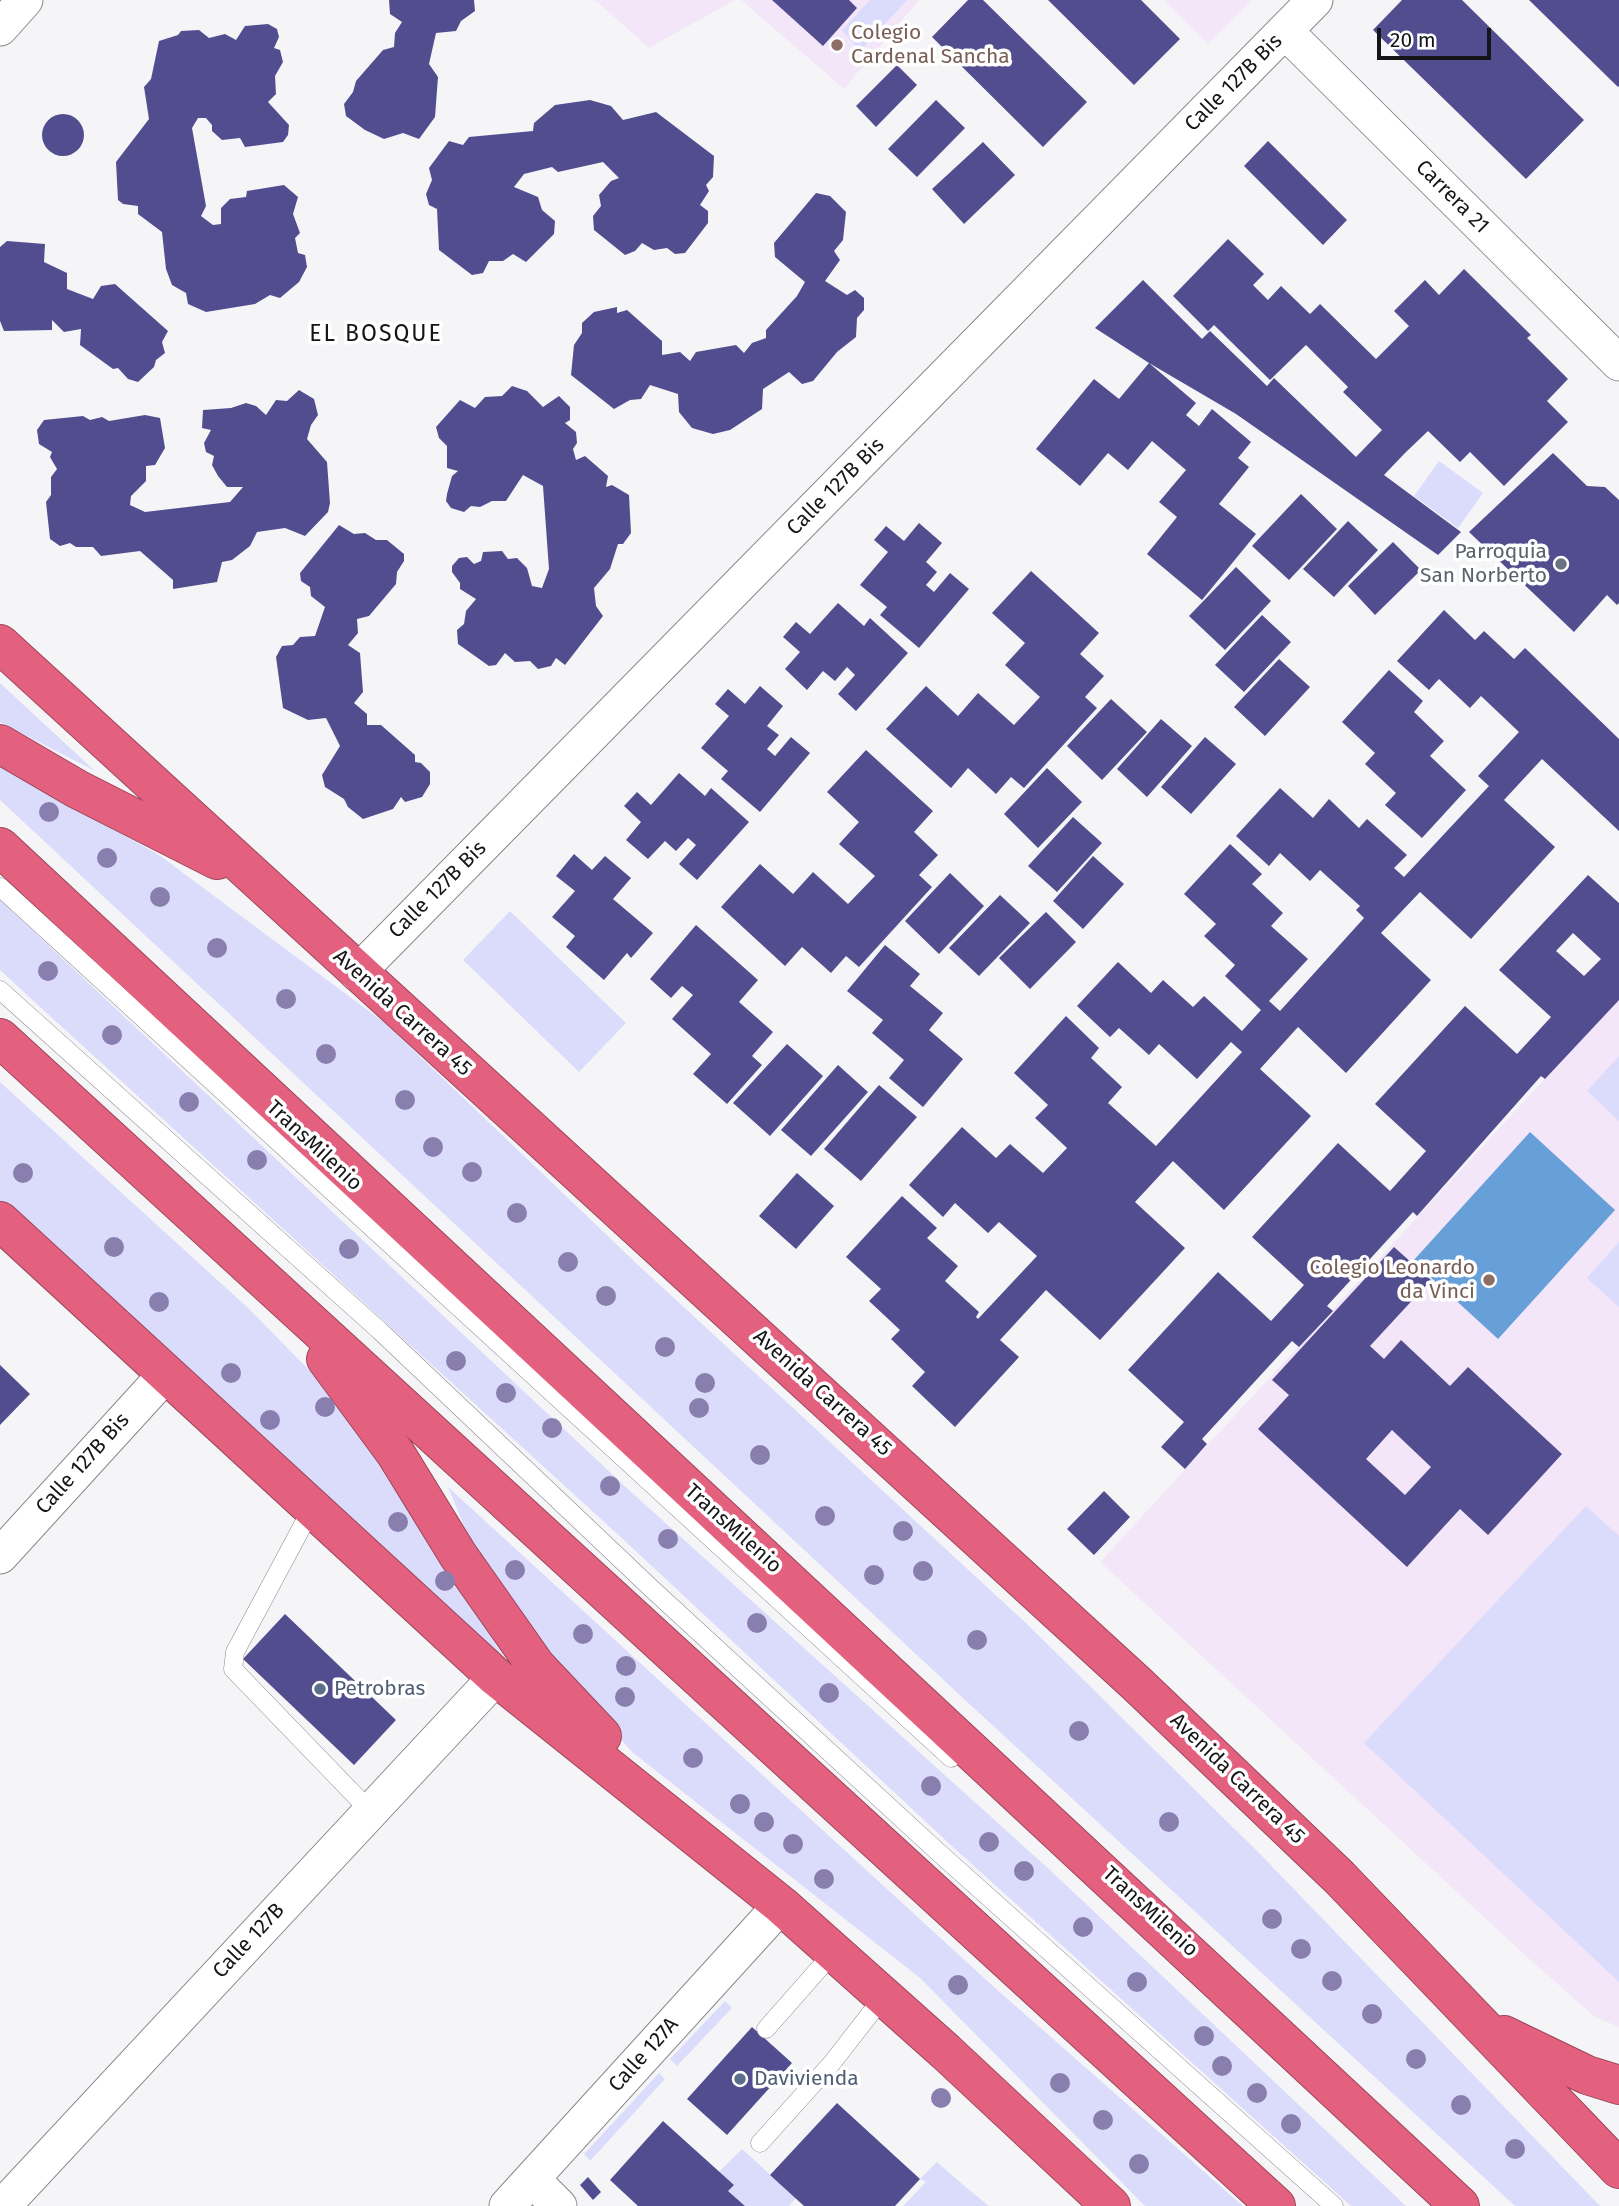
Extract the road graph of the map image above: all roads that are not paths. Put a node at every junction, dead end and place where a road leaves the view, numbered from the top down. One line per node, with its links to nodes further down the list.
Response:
1 (25, 0): 3 (street)
2 (1315, 0): 4 (street, Calle 127B Bis)
3 (0, 28)
4 (1285, 31): 5 (street, Carrera 21); 11 (street, Calle 127B Bis)
5 (1619, 363)
6 (0, 644): 9 (highway, Avenida Carrera 45)
7 (0, 744): 9 (highway)
8 (0, 847): 40 (highway)
9 (260, 882): 11 (highway, Avenida Carrera 45)
10 (0, 887): 20 (lane, TransMilenio)
11 (357, 973): 26 (highway, Avenida Carrera 45)
12 (0, 990): 39 (lane)
13 (0, 1038): 15 (highway)
14 (0, 1222): 16 (highway)
15 (278, 1292): 22 (highway); 38 (highway)
16 (166, 1374): 17 (highway); 18 (street, Calle 127B Bis)
17 (311, 1510): 19 (highway); 21 (lane)
18 (0, 1556)
19 (496, 1677): 21 (street, Calle 127B); 22 (highway)
20 (960, 1766)
21 (370, 1811): 33 (street, Calle 127B)
22 (688, 1828): 23 (highway)
23 (780, 1905): 24 (highway); 32 (street, Calle 127A)
24 (833, 1953): 25 (highway); 27 (lane)
25 (884, 1996): 29 (highway); 30 (lane)
26 (1483, 2025): 28 (highway); 31 (highway, Avenida Carrera 45)
27 (766, 2029)
28 (1619, 2085)
29 (1040, 2138): 36 (highway); 37 (highway)
30 (760, 2143)
31 (1619, 2169)
32 (532, 2179): 34 (street, Calle 127A); 35 (street)
33 (3, 2206)
34 (507, 2206)
35 (559, 2206)
36 (1073, 2206)
37 (1111, 2206)
38 (1276, 2206)
39 (1335, 2206)
40 (1460, 2206)

